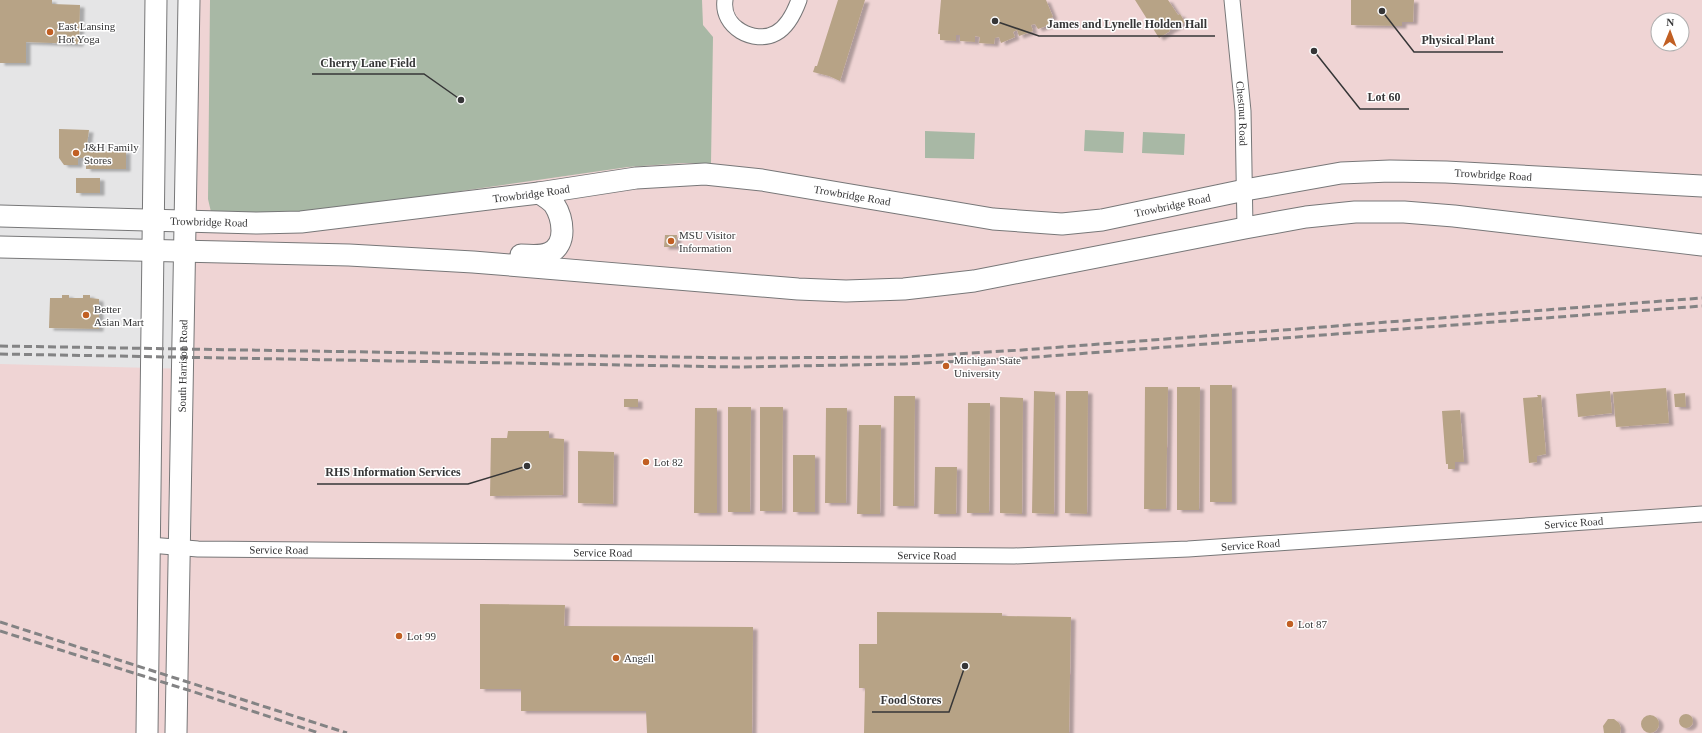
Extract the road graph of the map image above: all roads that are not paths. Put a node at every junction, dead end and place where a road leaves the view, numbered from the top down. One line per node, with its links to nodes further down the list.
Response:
1 (157, 0): 7 (street); 12 (street)
2 (178, 0): 7 (street)
3 (189, 0): 7 (street, South Harrison Road)
4 (724, 0): 5 (street)
5 (799, 0)
6 (1232, 0): 9 (street, Chestnut Road)
7 (187, 84): 13 (street, South Harrison Road)
8 (1702, 186): 9 (street, Trowbridge Road)
9 (1245, 190): 10 (street, Trowbridge Road); 14 (street, Chestnut Road)
10 (539, 192): 13 (street, Trowbridge Road); 19 (street)
11 (0, 216): 12 (street, Trowbridge Road)
12 (154, 220): 13 (street, Trowbridge Road); 17 (street)
13 (186, 221): 18 (street, South Harrison Road)
14 (1246, 228): 15 (street); 19 (street)
15 (1702, 246)
16 (0, 247): 17 (street)
17 (154, 250): 18 (street); 21 (street)
18 (185, 251): 19 (street); 22 (street, South Harrison Road)
19 (350, 255)
20 (1702, 514): 22 (street, Service Road)
21 (150, 545): 22 (street, Service Road); 23 (street)
22 (179, 548): 24 (street, South Harrison Road)
23 (147, 733)
24 (176, 733)

